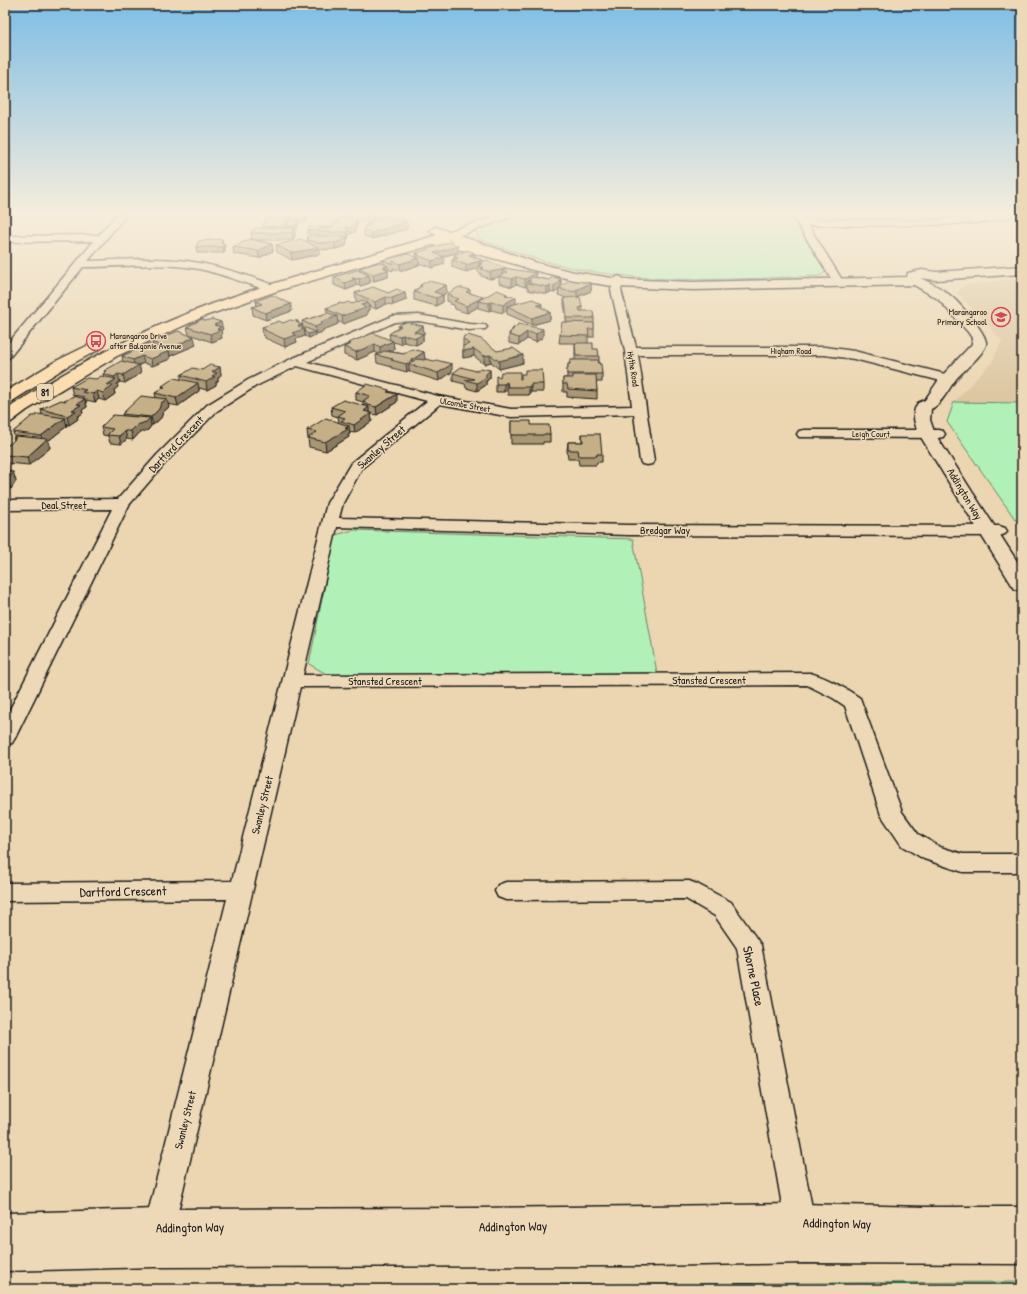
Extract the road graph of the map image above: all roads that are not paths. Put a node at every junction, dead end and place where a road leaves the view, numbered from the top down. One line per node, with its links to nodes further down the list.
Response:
1 (71, 275): 21 (street)
2 (231, 275): 16 (street)
3 (299, 275): 16 (main road, 81)
4 (303, 275): 16 (main road, 81)
5 (580, 275): 14 (street)
6 (591, 275): 14 (street)
7 (834, 275): 12 (street)
8 (919, 275): 13 (street)
9 (923, 275): 15 (street)
10 (990, 275): 15 (street)
11 (1010, 275): 15 (street)
12 (837, 280): 13 (street); 14 (street)
13 (915, 280): 15 (street, Addington Way)
14 (618, 281): 20 (street, Hythe Road)
15 (939, 284): 23 (street, Addington Way)
16 (259, 287): 17 (main road, 81); 27 (main road, 81)
17 (137, 326)
18 (481, 327): 22 (street, Dartford Crescent)
19 (116, 336): 24 (main road, 81)
20 (631, 351): 23 (street, Higham Road); 26 (street, Hythe Road)
21 (5, 355)
22 (295, 362): 25 (street, Ulcombe Street); 31 (street, Dartford Crescent)
23 (949, 379): 29 (street, Addington Way)
24 (5, 399)
25 (437, 400): 26 (street, Ulcombe Street); 33 (street, Swanley Street)
26 (640, 410): 30 (street, Hythe Road)
27 (5, 419)
28 (804, 434): 29 (street, Leigh Court)
29 (932, 434): 34 (street, Addington Way)
30 (647, 461)
31 (122, 504): 32 (street, Deal Street); 38 (street, Dartford Crescent)
32 (5, 505)
33 (330, 522): 34 (street, Bredgar Way); 37 (street, Swanley Street)
34 (993, 531): 35 (street, Addington Way); 36 (street, Addington Way)
35 (1022, 566)
36 (1022, 585)
37 (292, 681): 39 (street, Stansted Crescent); 40 (street, Swanley Street)
38 (5, 738)
39 (1022, 863)
40 (241, 890): 42 (street, Dartford Crescent); 46 (street, Swanley Street)
41 (506, 891): 45 (street, Shorne Place)
42 (5, 892)
43 (1022, 1225): 45 (street, Addington Way)
44 (5, 1231): 46 (street, Addington Way)
45 (802, 1234): 46 (street, Addington Way); 47 (street, Addington Way)
46 (156, 1238): 48 (street, Addington Way)
47 (1022, 1246)
48 (5, 1253)

